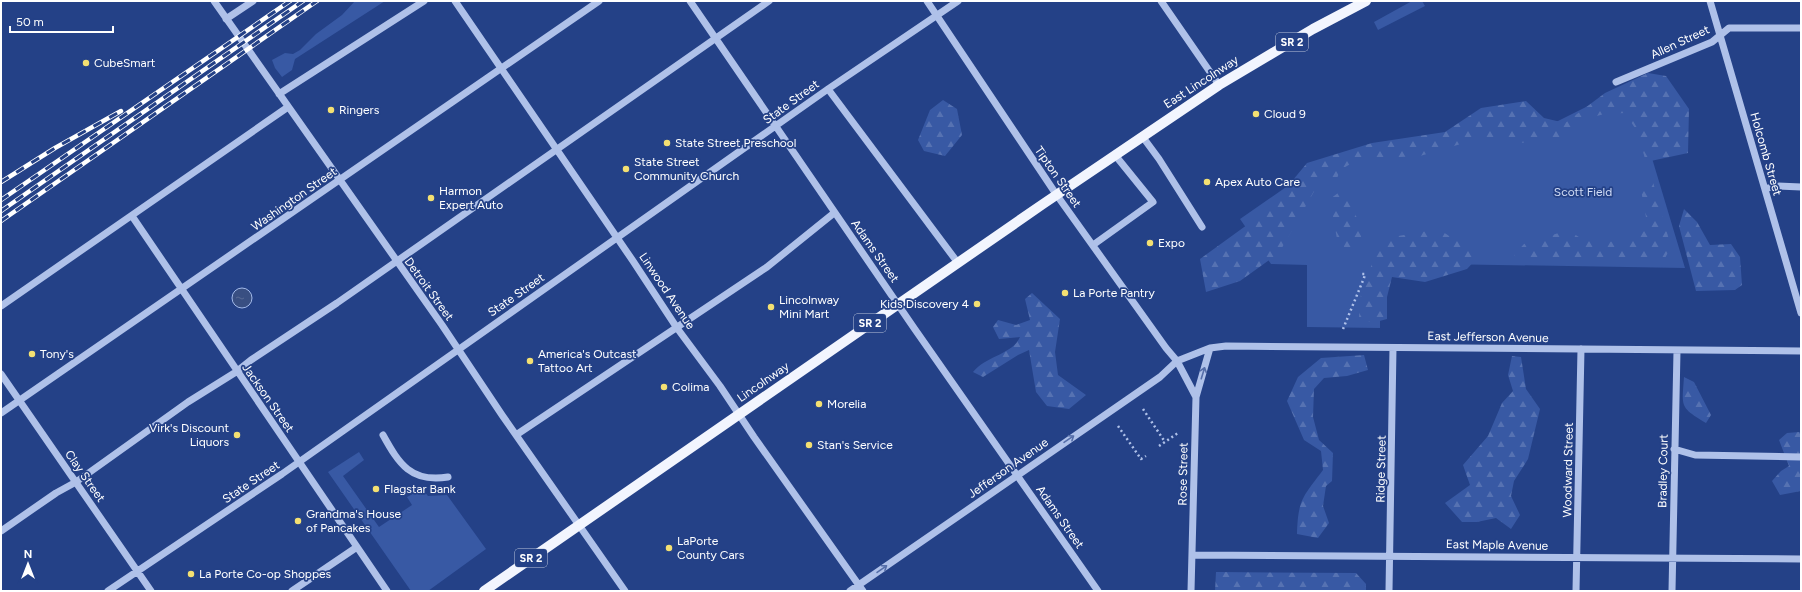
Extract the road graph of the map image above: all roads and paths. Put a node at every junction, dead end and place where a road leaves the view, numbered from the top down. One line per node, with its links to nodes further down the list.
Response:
1 (214, 1): 14 (street, Detroit Street)
2 (253, 1): 14 (street)
3 (424, 1): 22 (street)
4 (456, 1): 18 (street, Linwood Avenue)
5 (599, 1): 18 (street, Washington Street)
6 (690, 1): 17 (street, Adams Street)
7 (769, 1): 17 (street)
8 (926, 1): 13 (street, Tipton Street)
9 (958, 1): 13 (street, State Street)
10 (1161, 1): 20 (street)
11 (1366, 1): 20 (main road, East Lincolnway / SR 2)
12 (1710, 1): 16 (street, Holcomb Street)
13 (936, 16): 21 (street, State Street); 31 (street, Tipton Street)
14 (226, 19): 22 (street, Detroit Street)
15 (1801, 28): 16 (street, Allen Street)
16 (1720, 35): 19 (street, Allen Street); 30 (street, Holcomb Street)
17 (715, 38): 24 (street, Adams Street); 26 (street)
18 (501, 69): 26 (street, Linwood Avenue); 28 (street, Washington Street)
19 (1616, 82)
20 (1219, 85): 25 (main road, East Lincolnway / SR 2)
21 (828, 89): 24 (street, State Street); 38 (street)
22 (279, 94): 23 (street, Detroit Street)
23 (288, 107): 28 (street, Detroit Street); 33 (street)
24 (776, 126): 32 (street, Adams Street); 35 (street, State Street)
25 (1142, 136): 27 (main road, East Lincolnway / SR 2); 34 (street)
26 (556, 149): 35 (street, Linwood Avenue); 37 (street)
27 (1115, 155): 31 (main road, East Lincolnway / SR 2); 36 (street)
28 (339, 181): 37 (street, Detroit Street); 40 (street, Washington Street)
29 (1801, 187): 30 (street)
30 (1765, 189): 43 (street, Holcomb Street)
31 (1056, 194): 36 (street, Tipton Street); 38 (main road, Lincolnway / SR 2)
32 (834, 213): 41 (street, Adams Street); 44 (street)
33 (132, 216): 40 (street, Jackson Street); 42 (street)
34 (1202, 228)
35 (617, 238): 44 (street, Linwood Avenue); 49 (street, State Street)
36 (1093, 245): 52 (street, Tipton Street)
37 (396, 261): 49 (street, Detroit Street); 53 (street)
38 (958, 263): 41 (main road, Lincolnway / SR 2)
39 (1360, 274): 45 (path)
40 (181, 290): 53 (street, Jackson Street); 56 (street, Washington Street)
41 (898, 304): 59 (main road, Lincolnway / SR 2); 70 (street, Adams Street)
42 (1, 306)
43 (1801, 312)
44 (677, 328): 59 (street, Linwood Avenue); 63 (street)
45 (1343, 329)
46 (1210, 348): 47 (street, East Jefferson Avenue); 52 (street, East Jefferson Avenue); 55 (street, one-way to 46)
47 (1393, 348): 48 (street, East Jefferson Avenue); 77 (street, Ridge Street)
48 (1581, 349): 50 (street, East Jefferson Avenue); 79 (street, Woodward Street)
49 (459, 350): 63 (street, Detroit Street); 69 (street, State Street)
50 (1678, 351): 51 (street, East Jefferson Avenue); 66 (street, Bradley Court)
51 (1801, 351)
52 (1177, 361): 55 (street, Rose Street); 70 (street, Jefferson Avenue, one-way to 52)
53 (236, 372): 69 (street, Jackson Street); 72 (street)
54 (1, 374): 56 (street, Clay Street)
55 (1196, 397): 76 (street, Rose Street)
56 (19, 401): 58 (street, Washington Street); 72 (street, Clay Street)
57 (1143, 409): 64 (path)
58 (1, 413)
59 (739, 414): 73 (main road, Lincolnway / SR 2); 82 (street, Linwood Avenue)
60 (1118, 426): 67 (path)
61 (1178, 433): 64 (path)
62 (383, 435): 71 (street)
63 (516, 435): 73 (street, Detroit Street)
64 (1165, 442): 65 (path)
65 (1159, 446)
66 (1674, 449): 68 (street); 78 (street, Bradley Court)
67 (1146, 456)
68 (1801, 457)
69 (299, 462): 75 (street, Jackson Street); 81 (street, State Street)
70 (1017, 475): 82 (street, Jefferson Avenue, one-way to 70); 91 (street, Adams Street)
71 (448, 477)
72 (76, 482): 74 (street); 81 (street, Clay Street)
73 (579, 525): 88 (main road, Lincolnway / SR 2); 89 (street, Detroit Street)
74 (1, 531)
75 (357, 547): 86 (street); 87 (street, Jackson Street)
76 (1193, 554): 77 (street, East Maple Avenue); 83 (street, Rose Street)
77 (1390, 555): 79 (street, East Maple Avenue); 92 (street, Ridge Street)
78 (1672, 557): 79 (street, East Maple Avenue); 80 (street, East Maple Avenue); 94 (street, Bradley Court)
79 (1577, 558): 93 (street, Woodward Street)
80 (1801, 559)
81 (137, 570): 84 (street, State Street); 85 (street, Clay Street)
82 (861, 588): 90 (street, Jefferson Avenue)
83 (1190, 590)
84 (108, 591)
85 (151, 591)
86 (292, 591)
87 (387, 591)
88 (484, 591)
89 (625, 591)
90 (850, 591)
91 (1098, 591)
92 (1389, 591)
93 (1576, 591)
94 (1672, 591)

